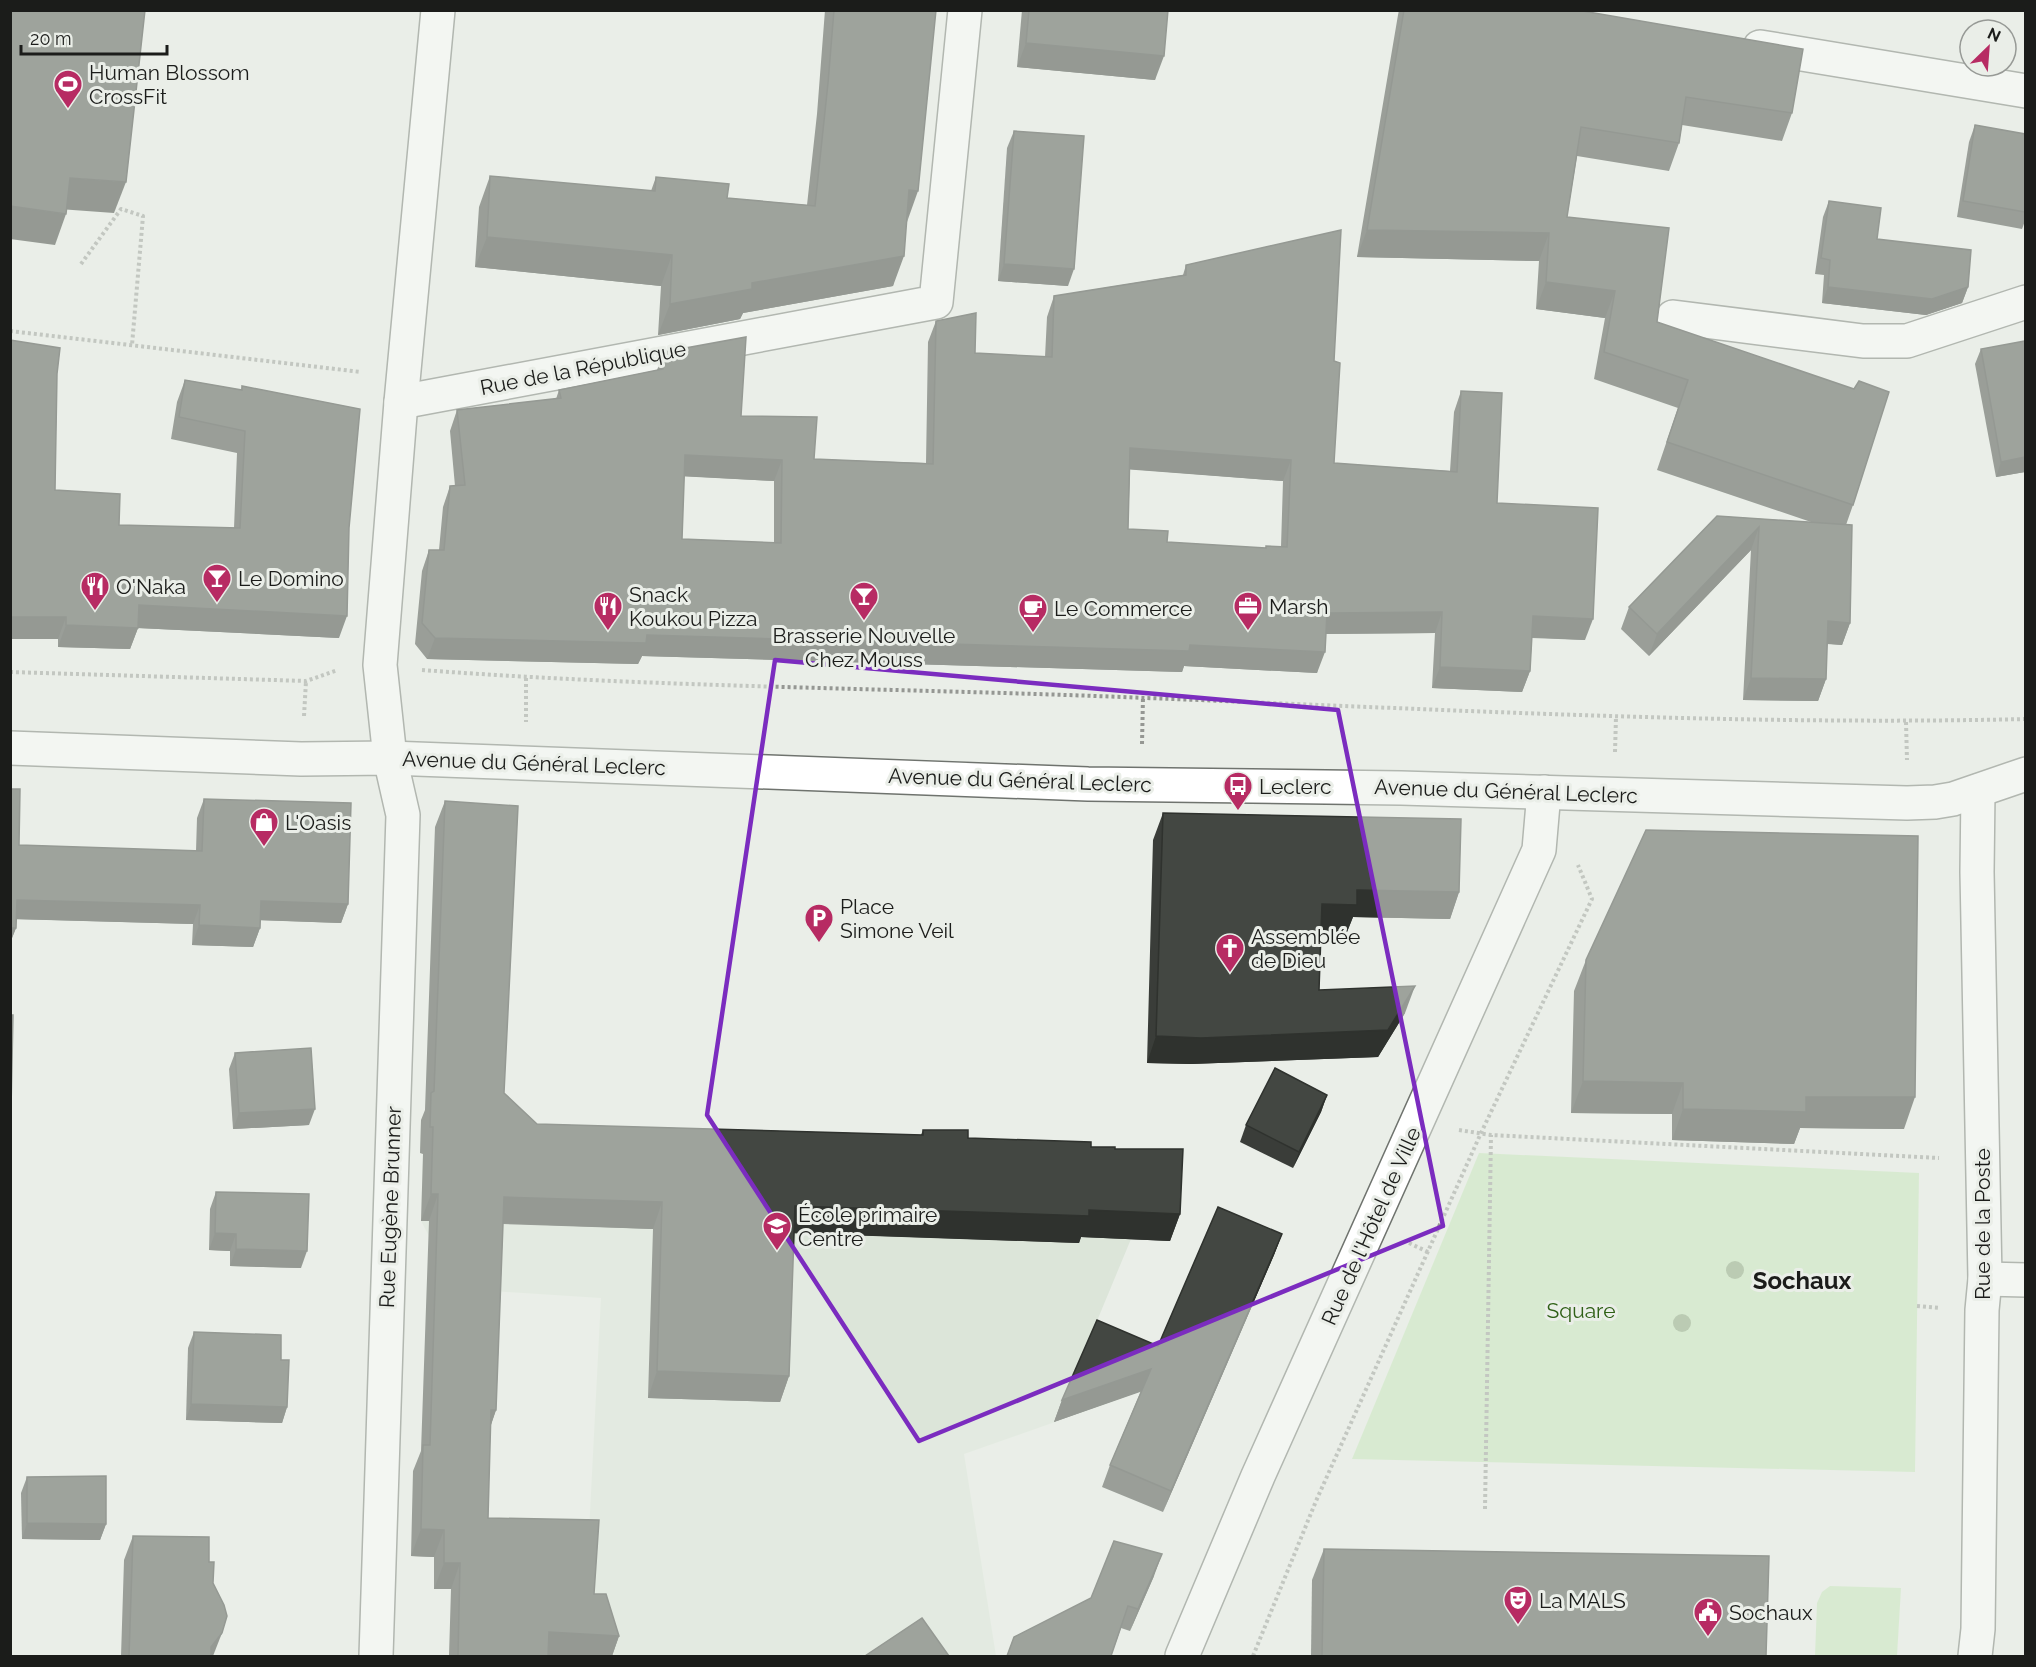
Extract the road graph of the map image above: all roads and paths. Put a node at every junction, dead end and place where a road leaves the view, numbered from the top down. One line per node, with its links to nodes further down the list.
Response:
1 (438, 10): 10 (street)
2 (965, 10): 10 (street, Rue de la République)
3 (1731, 42): 4 (street)
4 (2025, 91)
5 (81, 264): 9 (path)
6 (2025, 302): 7 (street)
7 (1673, 317)
8 (10, 331): 9 (path)
9 (132, 345): 10 (path)
10 (403, 389): 11 (street)
11 (380, 664): 12 (path); 14 (path); 16 (street)
12 (10, 672)
13 (2025, 719): 14 (path)
14 (1906, 722): 17 (path)
15 (10, 748): 16 (street, Avenue du Général Leclerc)
16 (390, 758): 20 (street, Avenue du Général Leclerc); 29 (street, Rue Eugène Brunner)
17 (1907, 760)
18 (2025, 774): 19 (street, Avenue du Général Leclerc)
19 (1978, 791): 20 (street, Avenue du Général Leclerc); 25 (street, Rue de la Poste)
20 (1544, 792): 21 (street, Rue de l'Hôtel de Ville)
21 (1539, 850): 22 (street, Rue de l'Hôtel de Ville); 23 (path)
22 (1421, 1115): 23 (path); 30 (street, Rue de l'Hôtel de Ville)
23 (1481, 1133): 24 (path); 31 (path)
24 (1491, 1135): 25 (path); 28 (path)
25 (1982, 1160): 26 (street, Rue de la Poste)
26 (1984, 1279): 27 (street); 32 (street, Rue de la Poste)
27 (2025, 1280)
28 (1485, 1509)
29 (376, 1656)
30 (1182, 1656)
31 (1254, 1656)
32 (1975, 1656)

